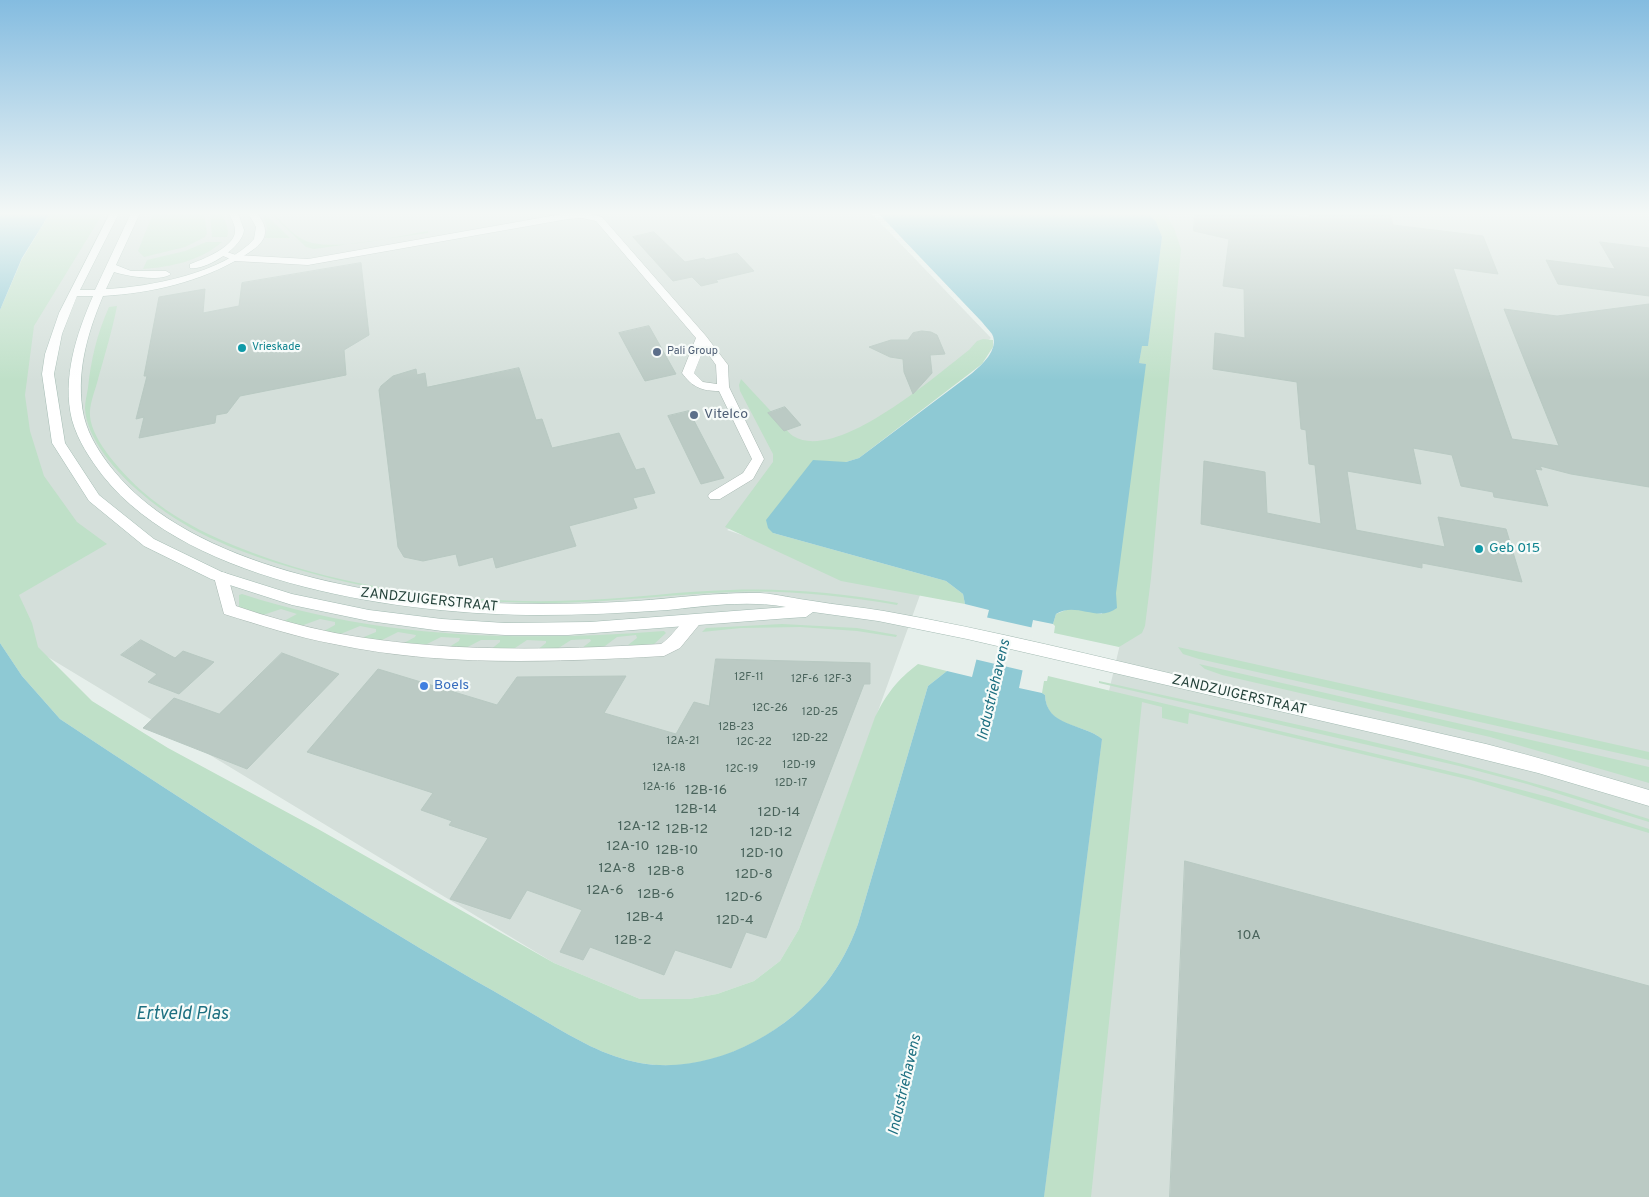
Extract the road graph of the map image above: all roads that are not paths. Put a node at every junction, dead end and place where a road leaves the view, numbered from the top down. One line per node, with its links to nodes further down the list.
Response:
1 (87, 269): 9 (main road, ZANDZUIGERSTRAAT)
2 (111, 269): 8 (main road, ZANDZUIGERSTRAAT)
3 (115, 269): 7 (main road)
4 (184, 269): 7 (main road)
5 (212, 269): 8 (main road)
6 (643, 269): 10 (main road)
7 (166, 274): 8 (main road)
8 (101, 290): 9 (main road); 14 (main road, ZANDZUIGERSTRAAT)
9 (75, 293): 13 (main road, ZANDZUIGERSTRAAT)
10 (702, 338): 11 (main road); 11 (main road)
11 (723, 387): 12 (main road)
12 (715, 496)
13 (221, 577): 15 (main road, ZANDZUIGERSTRAAT); 15 (main road)
14 (825, 609): 15 (main road, ZANDZUIGERSTRAAT); 16 (main road, ZANDZUIGERSTRAAT)
15 (695, 620)
16 (1649, 798)

